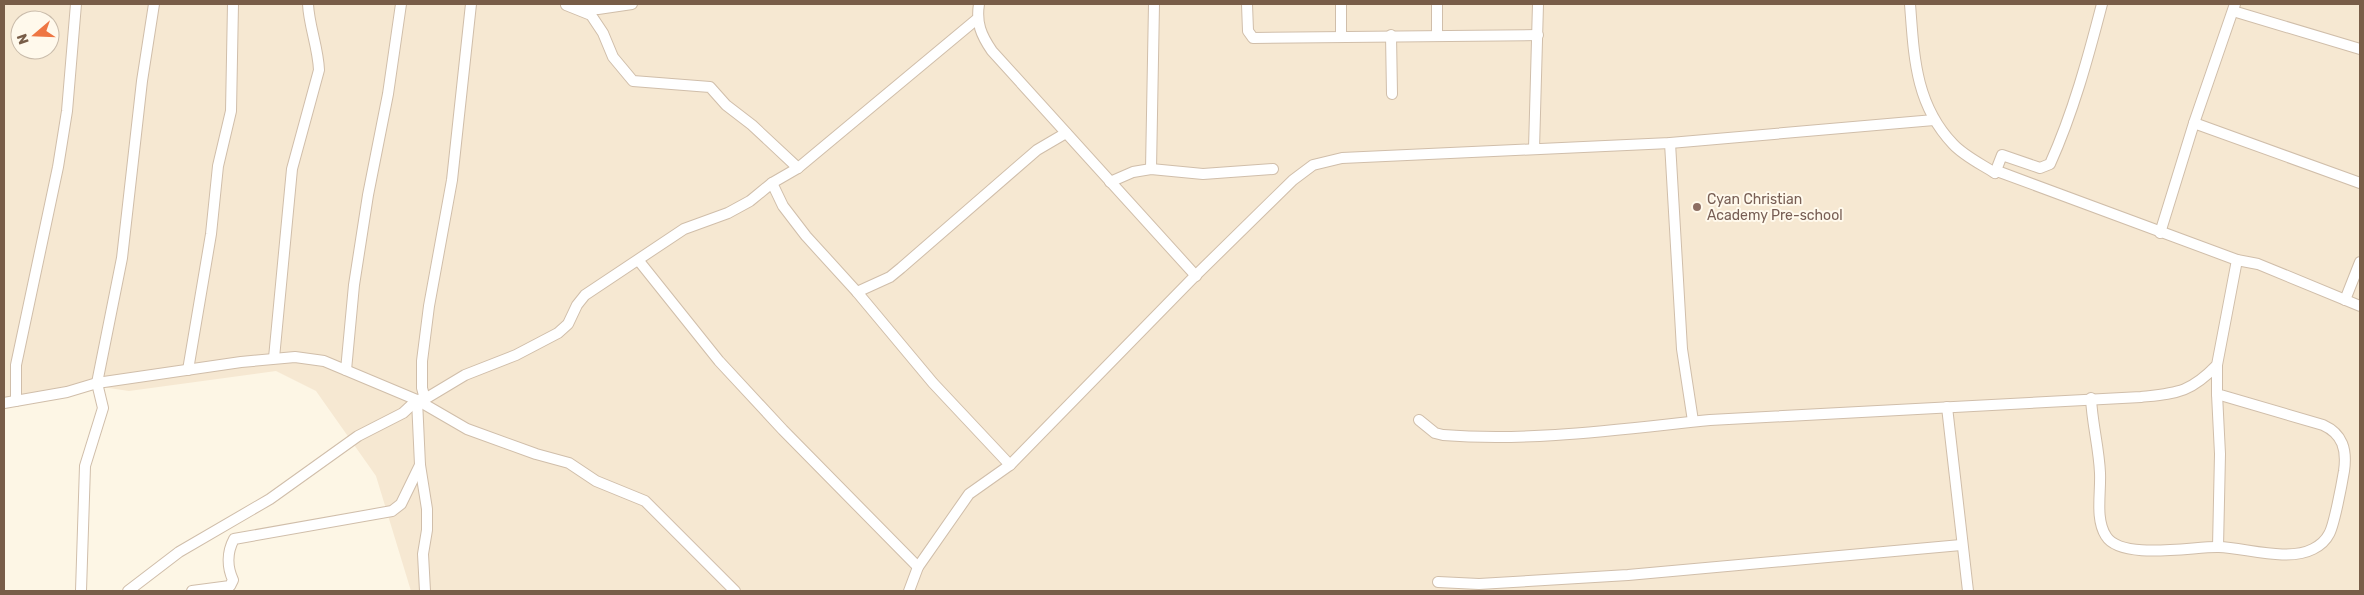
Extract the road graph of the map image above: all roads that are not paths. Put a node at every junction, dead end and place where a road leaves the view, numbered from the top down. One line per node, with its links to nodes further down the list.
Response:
1 (76, 4): 53 (street)
2 (154, 4): 49 (street)
3 (233, 4): 47 (street)
4 (308, 4): 45 (street)
5 (401, 4): 48 (street)
6 (471, 4): 52 (street)
7 (566, 4): 8 (street); 30 (street)
8 (632, 4)
9 (978, 4): 18 (street)
10 (1154, 4): 31 (street)
11 (1247, 4): 22 (street)
12 (1341, 4): 22 (street)
13 (1437, 4): 21 (street)
14 (1538, 4): 19 (street)
15 (1910, 4): 25 (street)
16 (2102, 4): 33 (street)
17 (2234, 8): 23 (street); 26 (street)
18 (977, 19): 27 (street); 30 (street)
19 (1538, 34): 21 (street); 29 (street)
20 (1391, 35): 21 (street); 22 (street); 24 (street)
21 (1437, 35)
22 (1341, 36)
23 (2360, 49)
24 (1392, 94)
25 (1934, 120): 28 (street); 33 (street)
26 (2194, 124): 36 (street); 37 (street)
27 (1066, 133): 34 (street); 42 (street)
28 (1670, 143): 29 (street); 57 (street)
29 (1534, 149): 41 (street)
30 (798, 168): 35 (street)
31 (1151, 169): 32 (street); 34 (street)
32 (1273, 169)
33 (1995, 172): 37 (street)
34 (1110, 182): 41 (street)
35 (772, 183): 39 (street); 42 (street)
36 (2360, 183)
37 (2160, 232): 38 (street)
38 (2237, 260): 43 (street); 46 (street)
39 (639, 261): 52 (street); 62 (street)
40 (2360, 262): 43 (street)
41 (1196, 276): 59 (street)
42 (857, 292): 59 (street)
43 (2345, 300): 44 (street)
44 (2360, 306)
45 (274, 358): 47 (street); 48 (street)
46 (2217, 365): 50 (street); 51 (street)
47 (188, 370): 49 (street)
48 (346, 370): 52 (street)
49 (97, 383): 53 (street); 64 (street)
50 (2217, 394): 61 (street); 61 (street)
51 (2091, 398): 55 (street); 61 (street)
52 (421, 400): 58 (street); 65 (street); 68 (street)
53 (16, 401): 54 (street)
54 (4, 403)
55 (1947, 407): 57 (street); 60 (street)
56 (1419, 420): 57 (street)
57 (1693, 422)
58 (420, 465): 66 (street); 67 (street)
59 (1010, 465): 62 (street)
60 (1961, 544): 63 (street); 70 (street)
61 (2218, 547)
62 (918, 567): 69 (street)
63 (1438, 582)
64 (81, 591)
65 (128, 591)
66 (192, 591)
67 (426, 591)
68 (735, 591)
69 (909, 591)
70 (1968, 591)

